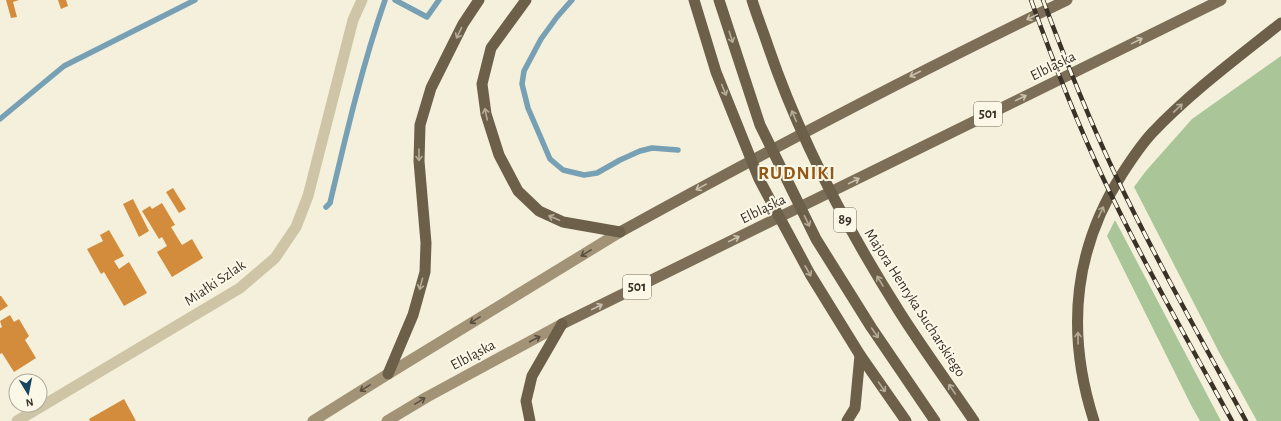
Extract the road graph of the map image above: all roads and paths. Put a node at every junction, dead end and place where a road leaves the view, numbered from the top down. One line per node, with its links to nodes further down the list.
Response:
1 (362, 0): 14 (street, Miałki Szlak)
2 (479, 0): 13 (highway, one-way to 13)
3 (526, 0): 10 (highway, one-way to 3)
4 (694, 0): 12 (highway, one-way to 12)
5 (719, 0): 20 (highway, 89, one-way to 20)
6 (752, 0): 21 (highway, Majora Henryka Sucharskiego / 89, one-way to 6)
7 (1067, 0): 10 (main road, Elbląska, one-way to 10)
8 (1221, 0): 11 (main road, Elbląska / 501, one-way to 8)
9 (1281, 22): 22 (highway, one-way to 9)
10 (620, 232): 13 (main road, Elbląska, one-way to 13)
11 (562, 324): 16 (main road, Elbląska / 501, one-way to 11); 17 (highway)
12 (860, 355): 18 (highway); 19 (highway, one-way to 19)
13 (388, 374): 15 (main road, Elbląska, one-way to 15)
14 (17, 421)
15 (313, 421)
16 (387, 421)
17 (530, 421)
18 (847, 421)
19 (906, 421)
20 (935, 421)
21 (974, 421)
22 (1094, 421)

